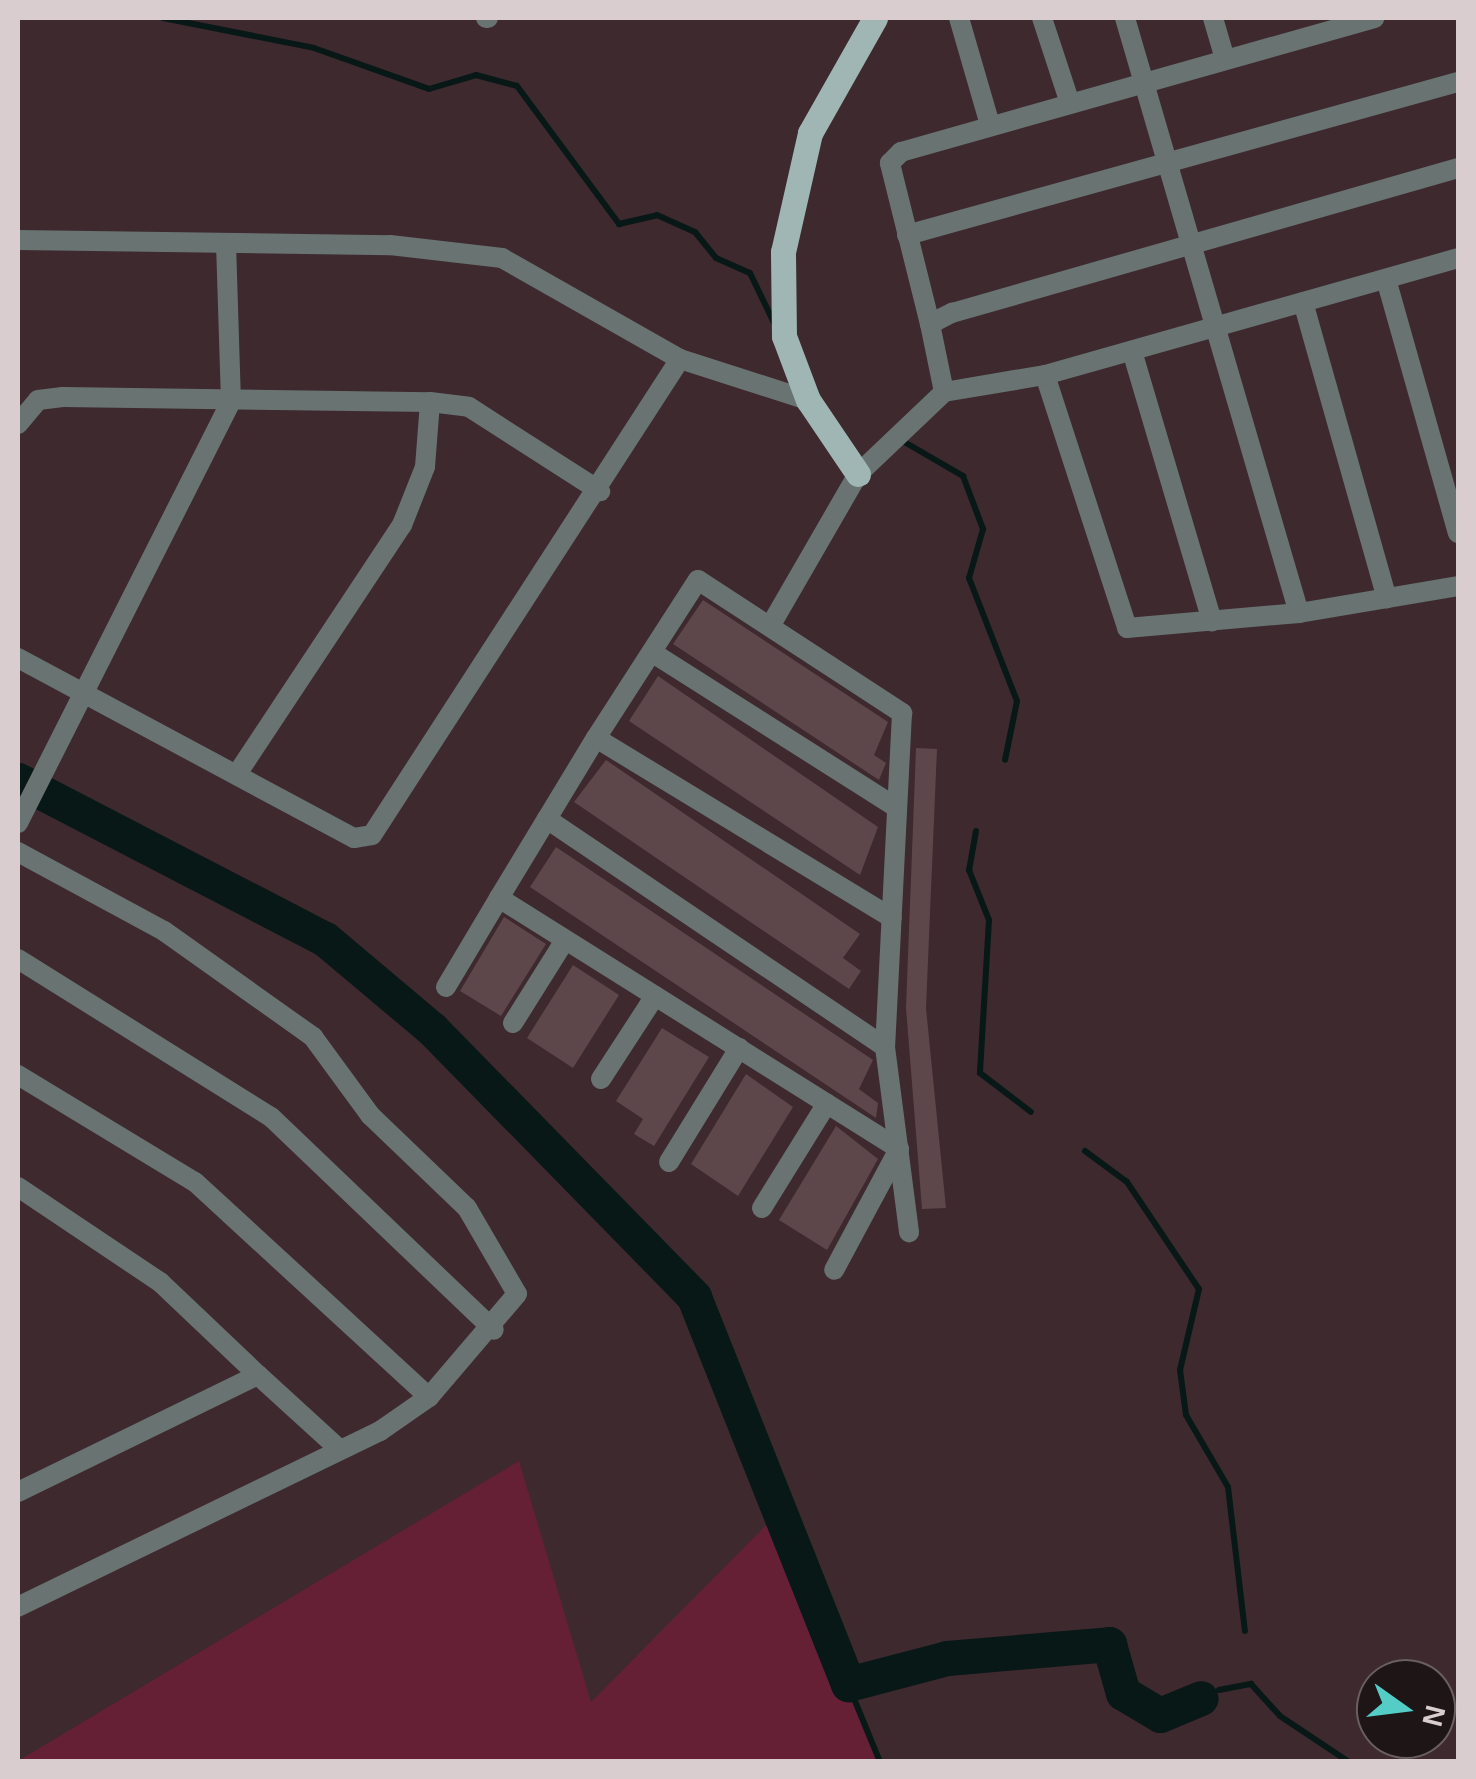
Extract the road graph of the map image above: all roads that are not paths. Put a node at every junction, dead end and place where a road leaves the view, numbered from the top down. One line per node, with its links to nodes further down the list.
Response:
1 (875, 18): 28 (main road)
2 (959, 18): 12 (street)
3 (1042, 18): 11 (street)
4 (1125, 18): 9 (street)
5 (1212, 18): 8 (street)
6 (1374, 18): 7 (street)
7 (1303, 27): 8 (street)
8 (1225, 59): 9 (street)
9 (1142, 82): 11 (street); 13 (street)
10 (1458, 82): 13 (street)
11 (1070, 103): 12 (street)
12 (990, 125): 15 (street)
13 (1166, 164): 15 (street); 18 (street)
14 (1458, 168): 18 (street)
15 (907, 234): 22 (street)
16 (18, 240): 17 (street)
17 (226, 245): 25 (street); 29 (street)
18 (1190, 245): 22 (street); 23 (street)
19 (1458, 258): 20 (street)
20 (1386, 279): 21 (street); 34 (street)
21 (1303, 302): 23 (street); 36 (street)
22 (930, 324): 27 (street)
23 (1215, 327): 24 (street); 37 (street)
24 (1132, 350): 26 (street); 38 (street)
25 (680, 359): 28 (street); 33 (street)
26 (1044, 375): 27 (street); 38 (street)
27 (944, 392): 32 (street)
28 (808, 400): 32 (main road)
29 (231, 402): 30 (street); 31 (street); 42 (street)
30 (430, 402): 33 (street); 44 (street)
31 (18, 424)
32 (858, 474): 39 (street)
33 (600, 492): 44 (street)
34 (1458, 533)
35 (1458, 586): 36 (street)
36 (1387, 598): 37 (street)
37 (1299, 614): 38 (street)
38 (1212, 621)
39 (772, 623): 40 (street); 45 (street)
40 (653, 653): 43 (street); 45 (street)
41 (18, 658): 42 (street)
42 (83, 692): 44 (street); 47 (street)
43 (596, 738): 46 (street); 50 (street)
44 (237, 774)
45 (898, 808): 50 (street)
46 (547, 819): 49 (street); 56 (street)
47 (19, 820)
48 (18, 852): 67 (street)
49 (499, 898): 51 (street); 53 (street)
50 (892, 918): 56 (street)
51 (565, 940): 54 (street); 55 (street)
52 (18, 959): 67 (street)
53 (446, 987)
54 (655, 996): 57 (street); 59 (street)
55 (513, 1023)
56 (886, 1046): 61 (street)
57 (738, 1048): 60 (street); 62 (street)
58 (18, 1074): 69 (street)
59 (601, 1078)
60 (827, 1103): 61 (street); 64 (street)
61 (899, 1149): 65 (street); 66 (street)
62 (669, 1162)
63 (18, 1187): 68 (street)
64 (762, 1208)
65 (910, 1232)
66 (834, 1270)
67 (494, 1330): 69 (street)
68 (258, 1375): 70 (street); 71 (street)
69 (429, 1396): 70 (street)
70 (339, 1449): 72 (street)
71 (18, 1492)
72 (18, 1607)

